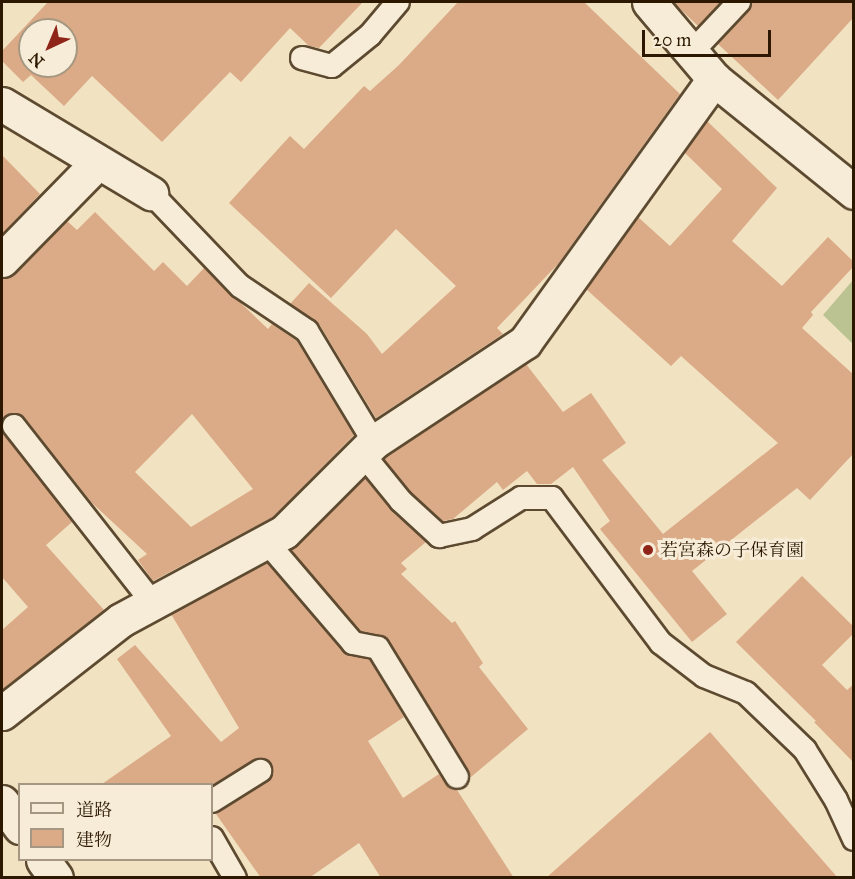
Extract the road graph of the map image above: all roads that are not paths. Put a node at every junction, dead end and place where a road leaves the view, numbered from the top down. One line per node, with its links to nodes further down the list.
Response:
1 (398, 2): 5 (lane)
2 (649, 2): 4 (street)
3 (740, 2): 4 (lane)
4 (691, 53): 6 (street)
5 (302, 58)
6 (714, 80): 9 (street); 13 (street)
7 (2, 104): 8 (street)
8 (98, 162): 10 (street); 11 (street)
9 (854, 192)
10 (151, 194): 13 (lane)
11 (2, 260)
12 (14, 426): 15 (lane)
13 (368, 447): 14 (street); 22 (lane)
14 (266, 541): 15 (street); 18 (lane)
15 (152, 602): 16 (street)
16 (2, 713)
17 (260, 771): 19 (lane)
18 (457, 777)
19 (213, 800)
20 (2, 802): 21 (street)
21 (18, 824)
22 (854, 839)
23 (213, 840): 26 (lane)
24 (44, 861): 25 (street)
25 (56, 878)
26 (235, 878)

